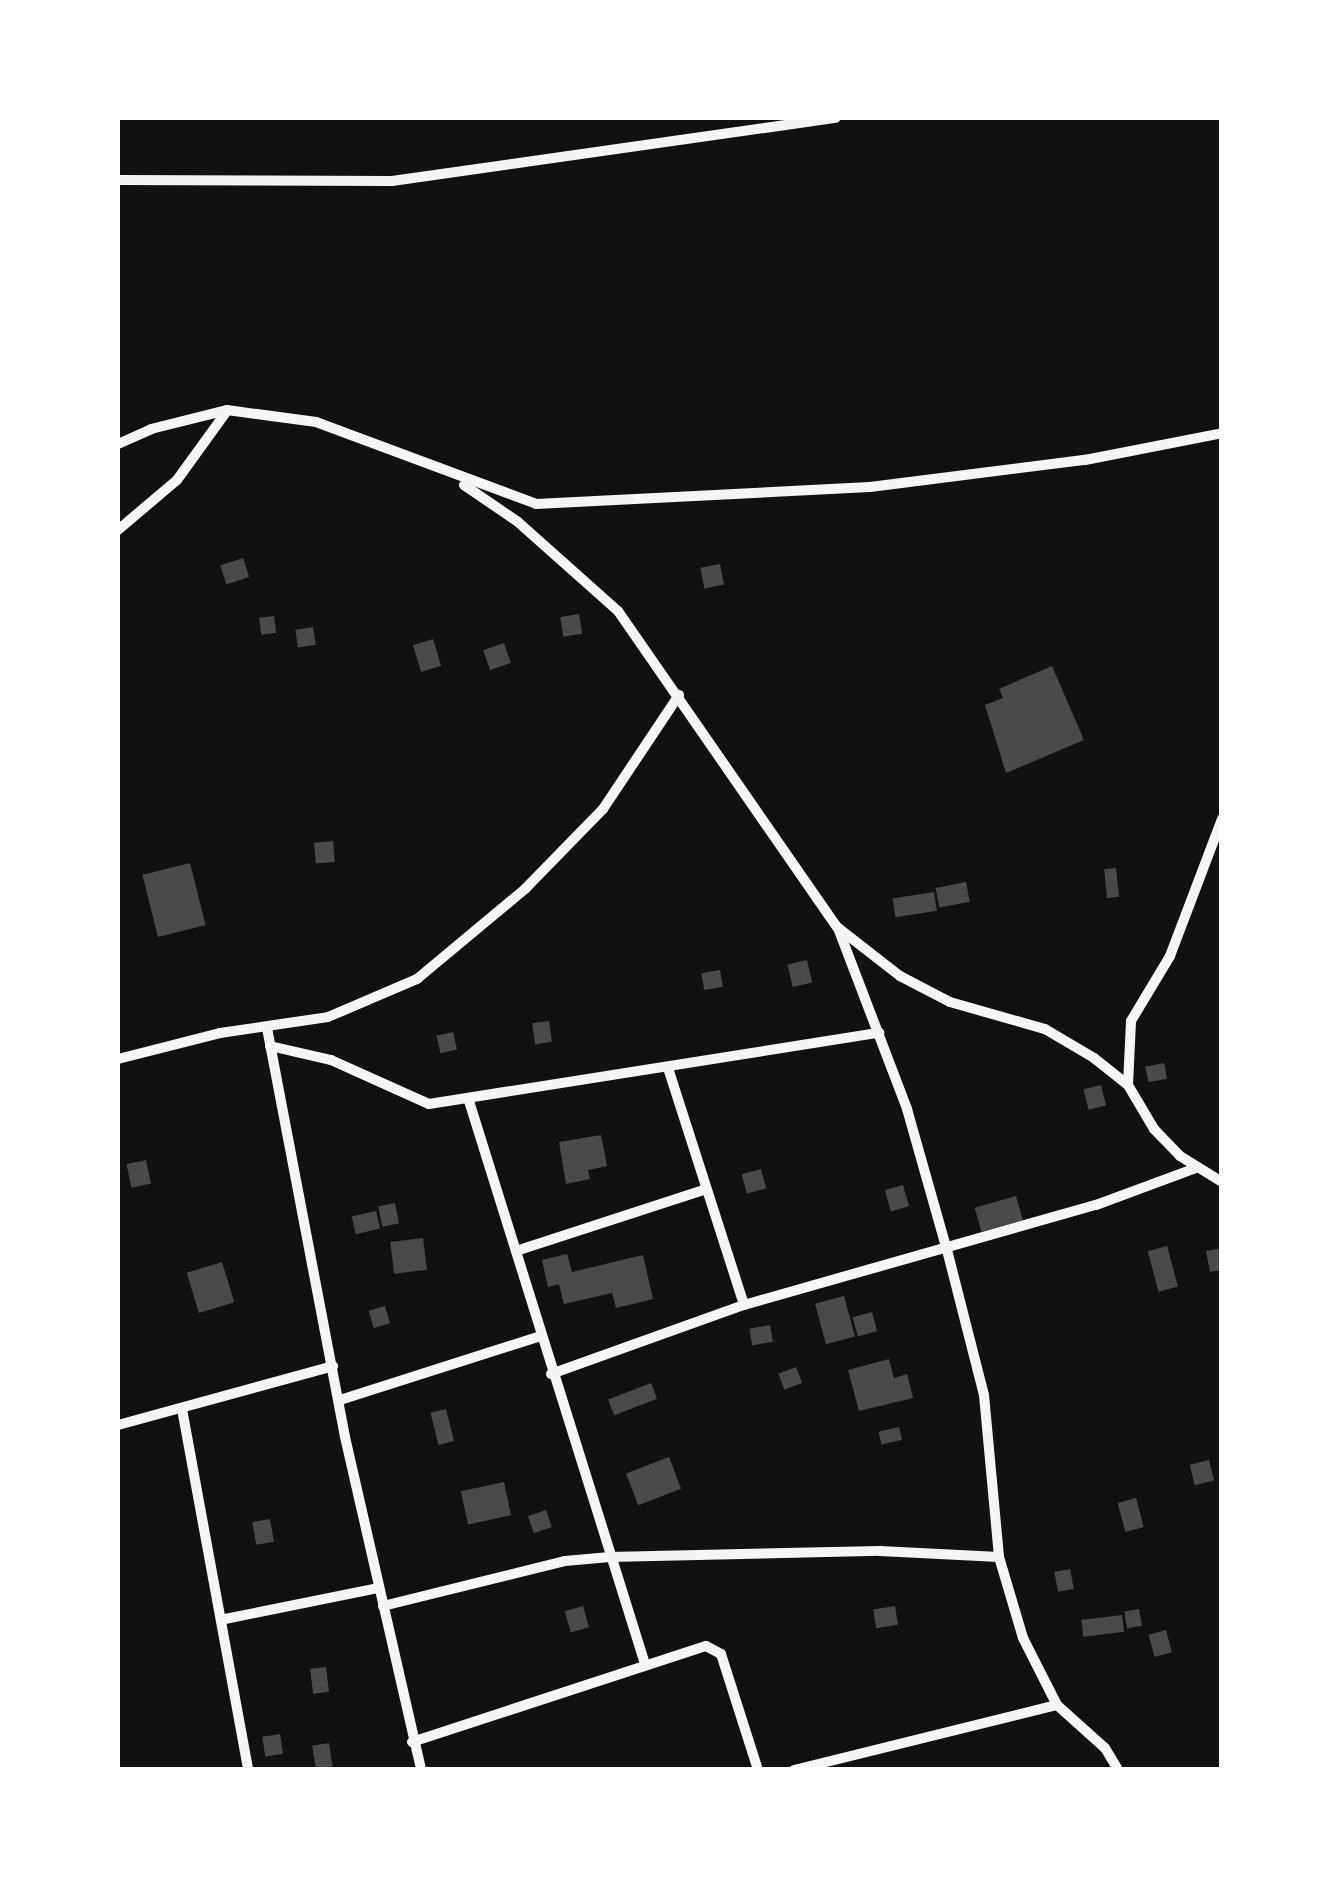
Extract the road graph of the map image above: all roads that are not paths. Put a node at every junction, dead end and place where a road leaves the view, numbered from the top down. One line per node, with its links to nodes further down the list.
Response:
1 (836, 118): 2 (street)
2 (118, 180)
3 (228, 410): 5 (street); 6 (street); 7 (street)
4 (1222, 432): 6 (street)
5 (118, 444)
6 (455, 478): 8 (street)
7 (118, 530)
8 (679, 695): 10 (street); 11 (street)
9 (1222, 818): 16 (street)
10 (838, 927): 12 (street); 16 (street)
11 (267, 1028): 13 (street); 14 (street)
12 (880, 1033): 15 (street); 21 (street)
13 (270, 1046): 17 (street); 25 (street)
14 (118, 1059)
15 (668, 1068): 17 (street); 20 (street)
16 (1128, 1084): 18 (street)
17 (469, 1101): 22 (street)
18 (1196, 1168): 19 (street); 21 (street)
19 (1222, 1182)
20 (704, 1190): 22 (street); 23 (street)
21 (947, 1250): 23 (street); 31 (street)
22 (516, 1251): 24 (street)
23 (744, 1305): 26 (street)
24 (540, 1336): 26 (street); 27 (street)
25 (333, 1366): 27 (street); 28 (street)
26 (551, 1374): 30 (street)
27 (340, 1400): 32 (street)
28 (182, 1410): 29 (street); 34 (street)
29 (118, 1425)
30 (610, 1558): 31 (street); 33 (street); 35 (street)
31 (999, 1558): 36 (street)
32 (379, 1588): 33 (street); 34 (street)
33 (382, 1606): 37 (street)
34 (225, 1619): 38 (street)
35 (645, 1664): 37 (street); 40 (street)
36 (1057, 1706): 41 (street); 42 (street)
37 (412, 1742): 39 (street)
38 (248, 1770)
39 (421, 1770)
40 (758, 1770)
41 (794, 1770)
42 (1118, 1770)

